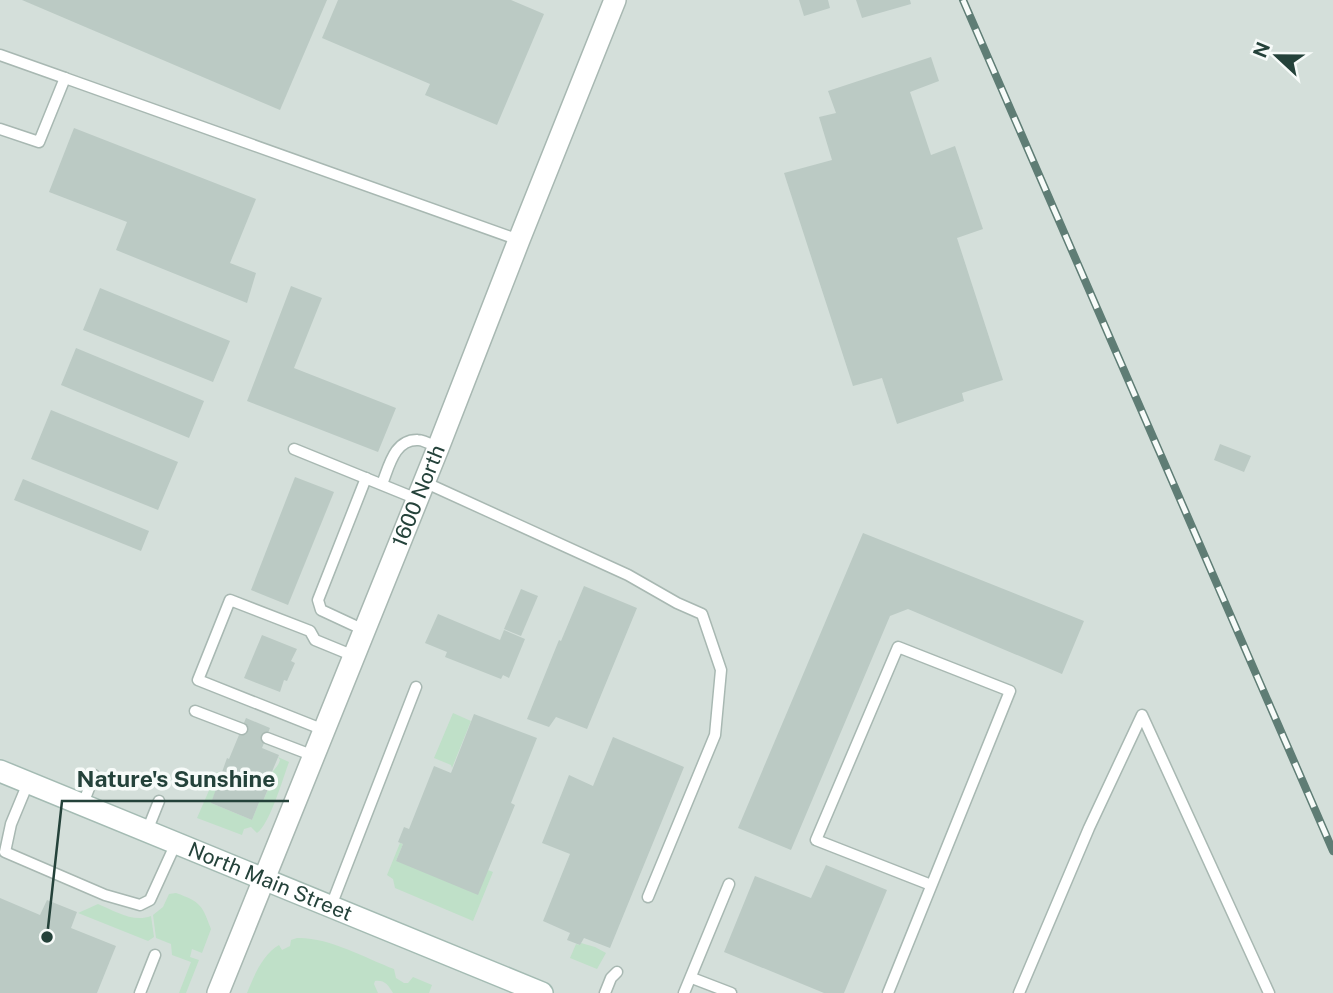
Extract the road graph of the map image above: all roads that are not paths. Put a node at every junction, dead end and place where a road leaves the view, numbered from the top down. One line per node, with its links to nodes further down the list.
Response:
1 (615, 0): 5 (street, 1600 North)
2 (0, 55): 3 (lane)
3 (65, 78): 4 (lane); 5 (lane)
4 (0, 129)
5 (519, 240): 6 (street, 1600 North)
6 (438, 448): 9 (lane); 10 (street, 1600 North)
7 (294, 449): 8 (lane)
8 (366, 478): 9 (lane); 11 (lane)
9 (382, 484): 10 (lane)
10 (421, 491): 11 (street, 1600 North); 29 (lane)
11 (364, 630): 12 (street, 1600 North)
12 (354, 656): 16 (street, 1600 North); 16 (lane)
13 (416, 687): 30 (lane)
14 (195, 711): 15 (lane)
15 (242, 729)
16 (325, 731): 18 (street, 1600 North)
17 (267, 738): 18 (lane)
18 (314, 756): 26 (street, 1600 North)
19 (0, 771): 21 (street, North Main Street)
20 (94, 775): 23 (lane)
21 (28, 783): 23 (street, North Main Street); 25 (lane)
22 (159, 801): 24 (lane)
23 (83, 804): 24 (street, North Main Street)
24 (147, 831): 25 (street, North Main Street)
25 (176, 843): 26 (street, North Main Street)
26 (265, 879): 30 (street, North Main Street); 35 (street, 1600 North)
27 (729, 884): 33 (lane)
28 (931, 885): 28 (lane); 40 (lane)
29 (648, 897)
30 (331, 906): 36 (street, North Main Street)
31 (156, 955): 34 (lane)
32 (617, 972): 37 (lane)
33 (692, 978): 38 (lane); 39 (lane)
34 (140, 993)
35 (218, 993)
36 (542, 993)
37 (605, 993)
38 (684, 993)
39 (731, 993)
40 (888, 993)
41 (1019, 993): 42 (lane)
42 (1269, 993)

